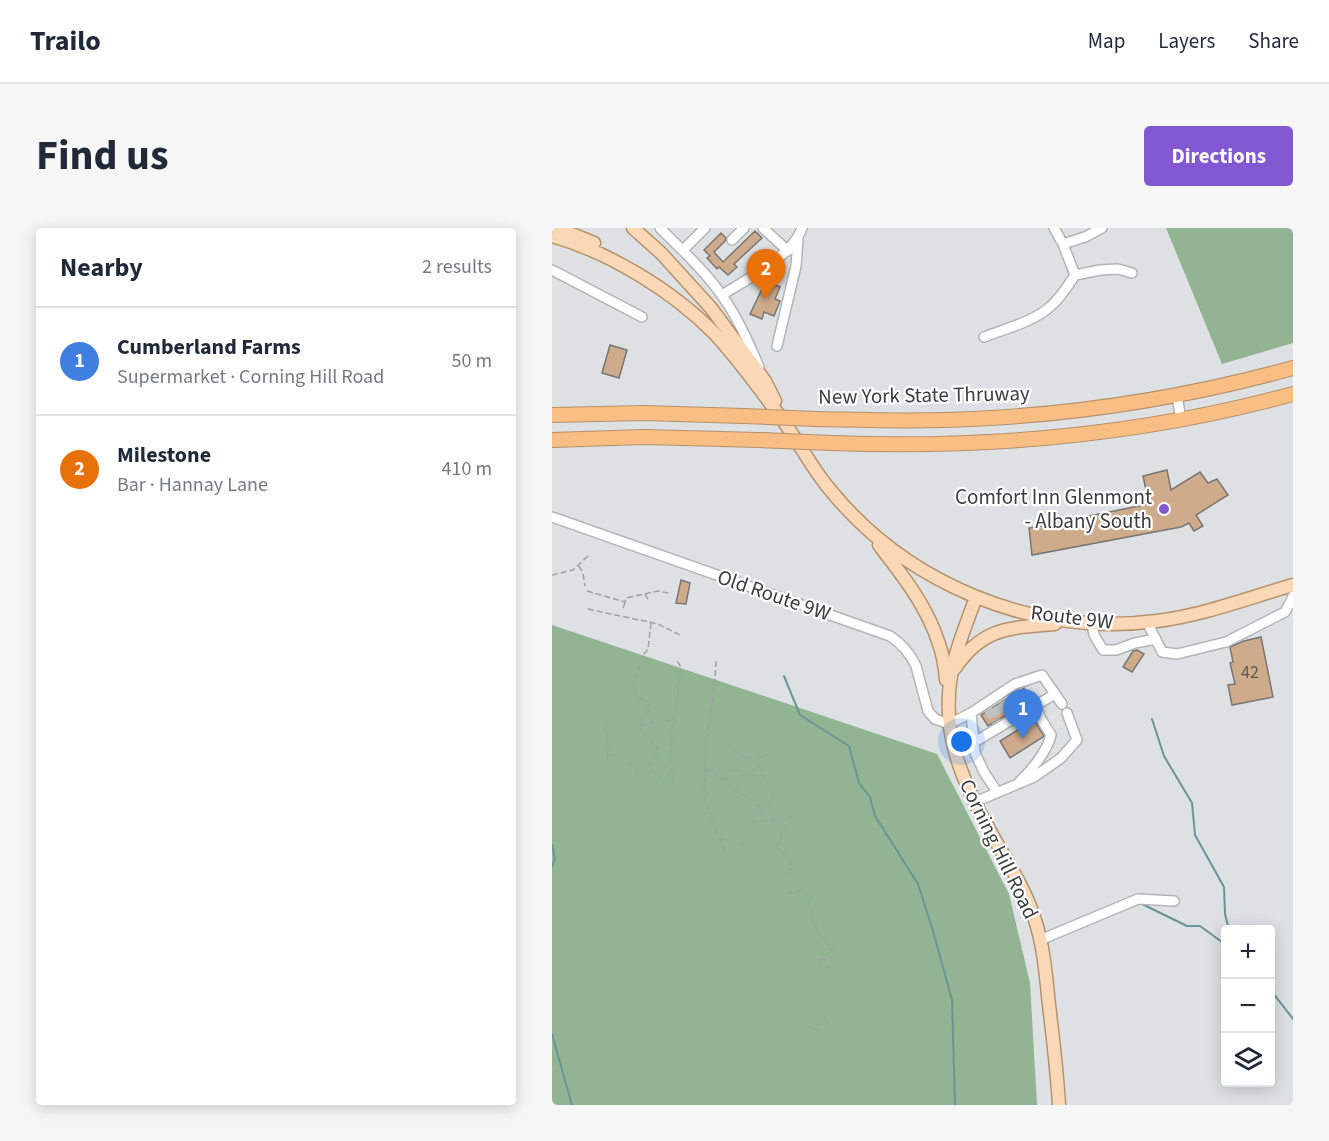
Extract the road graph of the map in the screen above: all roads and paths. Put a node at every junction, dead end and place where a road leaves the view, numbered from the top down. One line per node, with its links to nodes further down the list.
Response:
1 (557, 228): 20 (main road)
2 (633, 228): 25 (main road)
3 (660, 228): 14 (street)
4 (705, 228): 14 (street)
5 (744, 228): 12 (street)
6 (801, 228): 11 (street)
7 (1054, 228): 13 (street)
8 (1102, 228): 13 (street)
9 (766, 229): 15 (street)
10 (552, 236): 20 (main road)
11 (798, 238): 15 (street); 23 (street)
12 (732, 240)
13 (1063, 244): 18 (street)
14 (683, 250): 19 (street)
15 (788, 250): 19 (street)
16 (552, 270): 21 (street)
17 (1132, 273): 18 (street)
18 (1075, 275): 22 (street)
19 (722, 295): 25 (street)
20 (692, 312): 30 (main road)
21 (642, 317)
22 (984, 337)
23 (777, 346)
24 (1293, 368): 27 (highway, New York State Thruway)
25 (765, 381): 30 (main road)
26 (1293, 394): 29 (highway)
27 (1177, 395): 28 (highway, New York State Thruway, bridge); 29 (street)
28 (552, 415)
29 (1180, 420): 31 (highway, bridge)
30 (786, 424): 33 (main road)
31 (552, 440)
32 (552, 517): 65 (street, Old Route 9W)
33 (868, 529): 43 (main road, Route 9W); 57 (main road)
34 (588, 556): 35 (path)
35 (579, 565): 36 (path); 38 (path)
36 (552, 575)
37 (1293, 585): 49 (main road, Route 9W)
38 (585, 586)
39 (587, 591): 45 (path)
40 (668, 593): 41 (path)
41 (645, 594): 44 (path); 45 (path)
42 (1293, 596): 53 (street)
43 (976, 597): 48 (main road, Route 9W); 56 (main road, Corning Hill Road)
44 (649, 601)
45 (625, 602): 46 (path)
46 (623, 608)
47 (588, 609): 50 (path)
48 (1076, 621): 51 (main road, Route 9W); 56 (main road)
49 (1147, 622): 51 (main road, Route 9W); 53 (street)
50 (651, 623): 52 (path); 66 (path)
51 (1092, 623): 53 (street)
52 (680, 635)
53 (1156, 639)
54 (677, 661): 64 (path)
55 (716, 661): 74 (path)
56 (951, 674): 57 (main road, Corning Hill Road)
57 (948, 693): 65 (main road, Corning Hill Road)
58 (1056, 694): 59 (street); 60 (street); 62 (street)
59 (1062, 704)
60 (971, 713): 65 (street); 68 (street)
61 (1067, 713): 80 (street)
62 (1015, 715): 68 (street); 80 (street)
63 (606, 722): 69 (path)
64 (674, 722): 66 (path); 79 (path)
65 (949, 724): 83 (main road, Corning Hill Road)
66 (641, 726): 76 (path)
67 (727, 743): 71 (path)
68 (973, 743): 82 (street)
69 (608, 754): 72 (path); 75 (path)
70 (765, 755): 71 (path)
71 (746, 758): 73 (path)
72 (607, 760)
73 (761, 768)
74 (705, 769): 78 (path); 89 (path)
75 (641, 776)
76 (660, 778)
77 (773, 779): 78 (path)
78 (727, 781): 84 (path)
79 (672, 782)
80 (1016, 784): 82 (street)
81 (774, 792): 84 (path)
82 (997, 792): 83 (street)
83 (975, 802): 95 (main road, Corning Hill Road)
84 (761, 813): 86 (path)
85 (797, 814): 86 (path)
86 (764, 820): 87 (path)
87 (752, 823)
88 (787, 826): 92 (path)
89 (720, 839): 90 (path); 91 (path)
90 (747, 847)
91 (726, 855)
92 (788, 874)
93 (787, 893): 96 (path)
94 (1174, 901): 95 (street)
95 (1040, 940): 99 (main road, Corning Hill Road)
96 (834, 965)
97 (828, 1011): 98 (path)
98 (798, 1031)
99 (1059, 1105)

